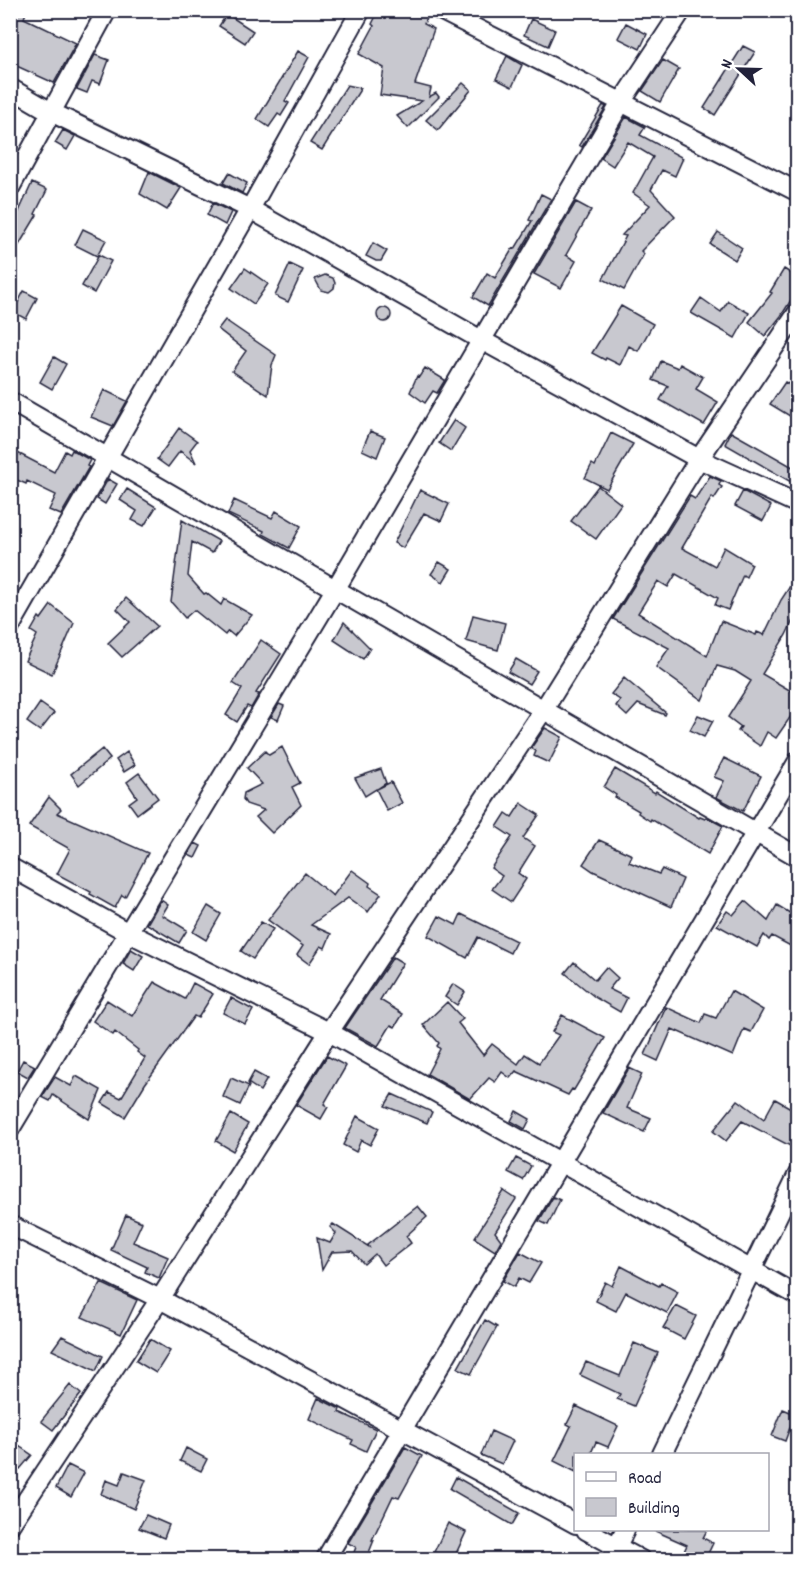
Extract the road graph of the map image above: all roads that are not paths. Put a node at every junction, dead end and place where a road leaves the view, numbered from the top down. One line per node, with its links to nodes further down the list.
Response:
1 (107, 10): 7 (street)
2 (361, 10): 10 (street)
3 (440, 10): 6 (street)
4 (682, 10): 6 (street)
5 (10, 88): 7 (street)
6 (622, 101): 9 (street); 12 (street)
7 (53, 113): 8 (street); 10 (street)
8 (10, 188)
9 (798, 192)
10 (250, 209): 12 (street); 14 (street)
11 (798, 312): 15 (street)
12 (483, 341): 15 (street); 17 (street)
13 (10, 401): 14 (street)
14 (108, 457): 17 (street); 18 (street)
15 (699, 459): 16 (street); 19 (street)
16 (798, 504)
17 (336, 588): 19 (street); 24 (street)
18 (10, 627)
19 (544, 709): 21 (street); 25 (street)
20 (798, 761): 21 (street)
21 (756, 831): 22 (street); 27 (street)
22 (798, 857)
23 (10, 867): 24 (street)
24 (128, 932): 25 (street); 26 (street)
25 (330, 1032): 27 (street); 32 (street)
26 (10, 1129)
27 (559, 1163): 30 (street); 33 (street)
28 (798, 1174): 30 (street)
29 (10, 1225): 32 (street)
30 (751, 1271): 31 (street); 34 (street)
31 (798, 1296)
32 (159, 1299): 33 (street); 36 (street)
33 (403, 1430): 35 (street); 40 (street)
34 (663, 1453)
35 (574, 1523)
36 (10, 1525)
37 (587, 1531): 39 (street)
38 (625, 1531): 39 (street)
39 (614, 1553): 41 (street)
40 (325, 1560)
41 (641, 1560)

